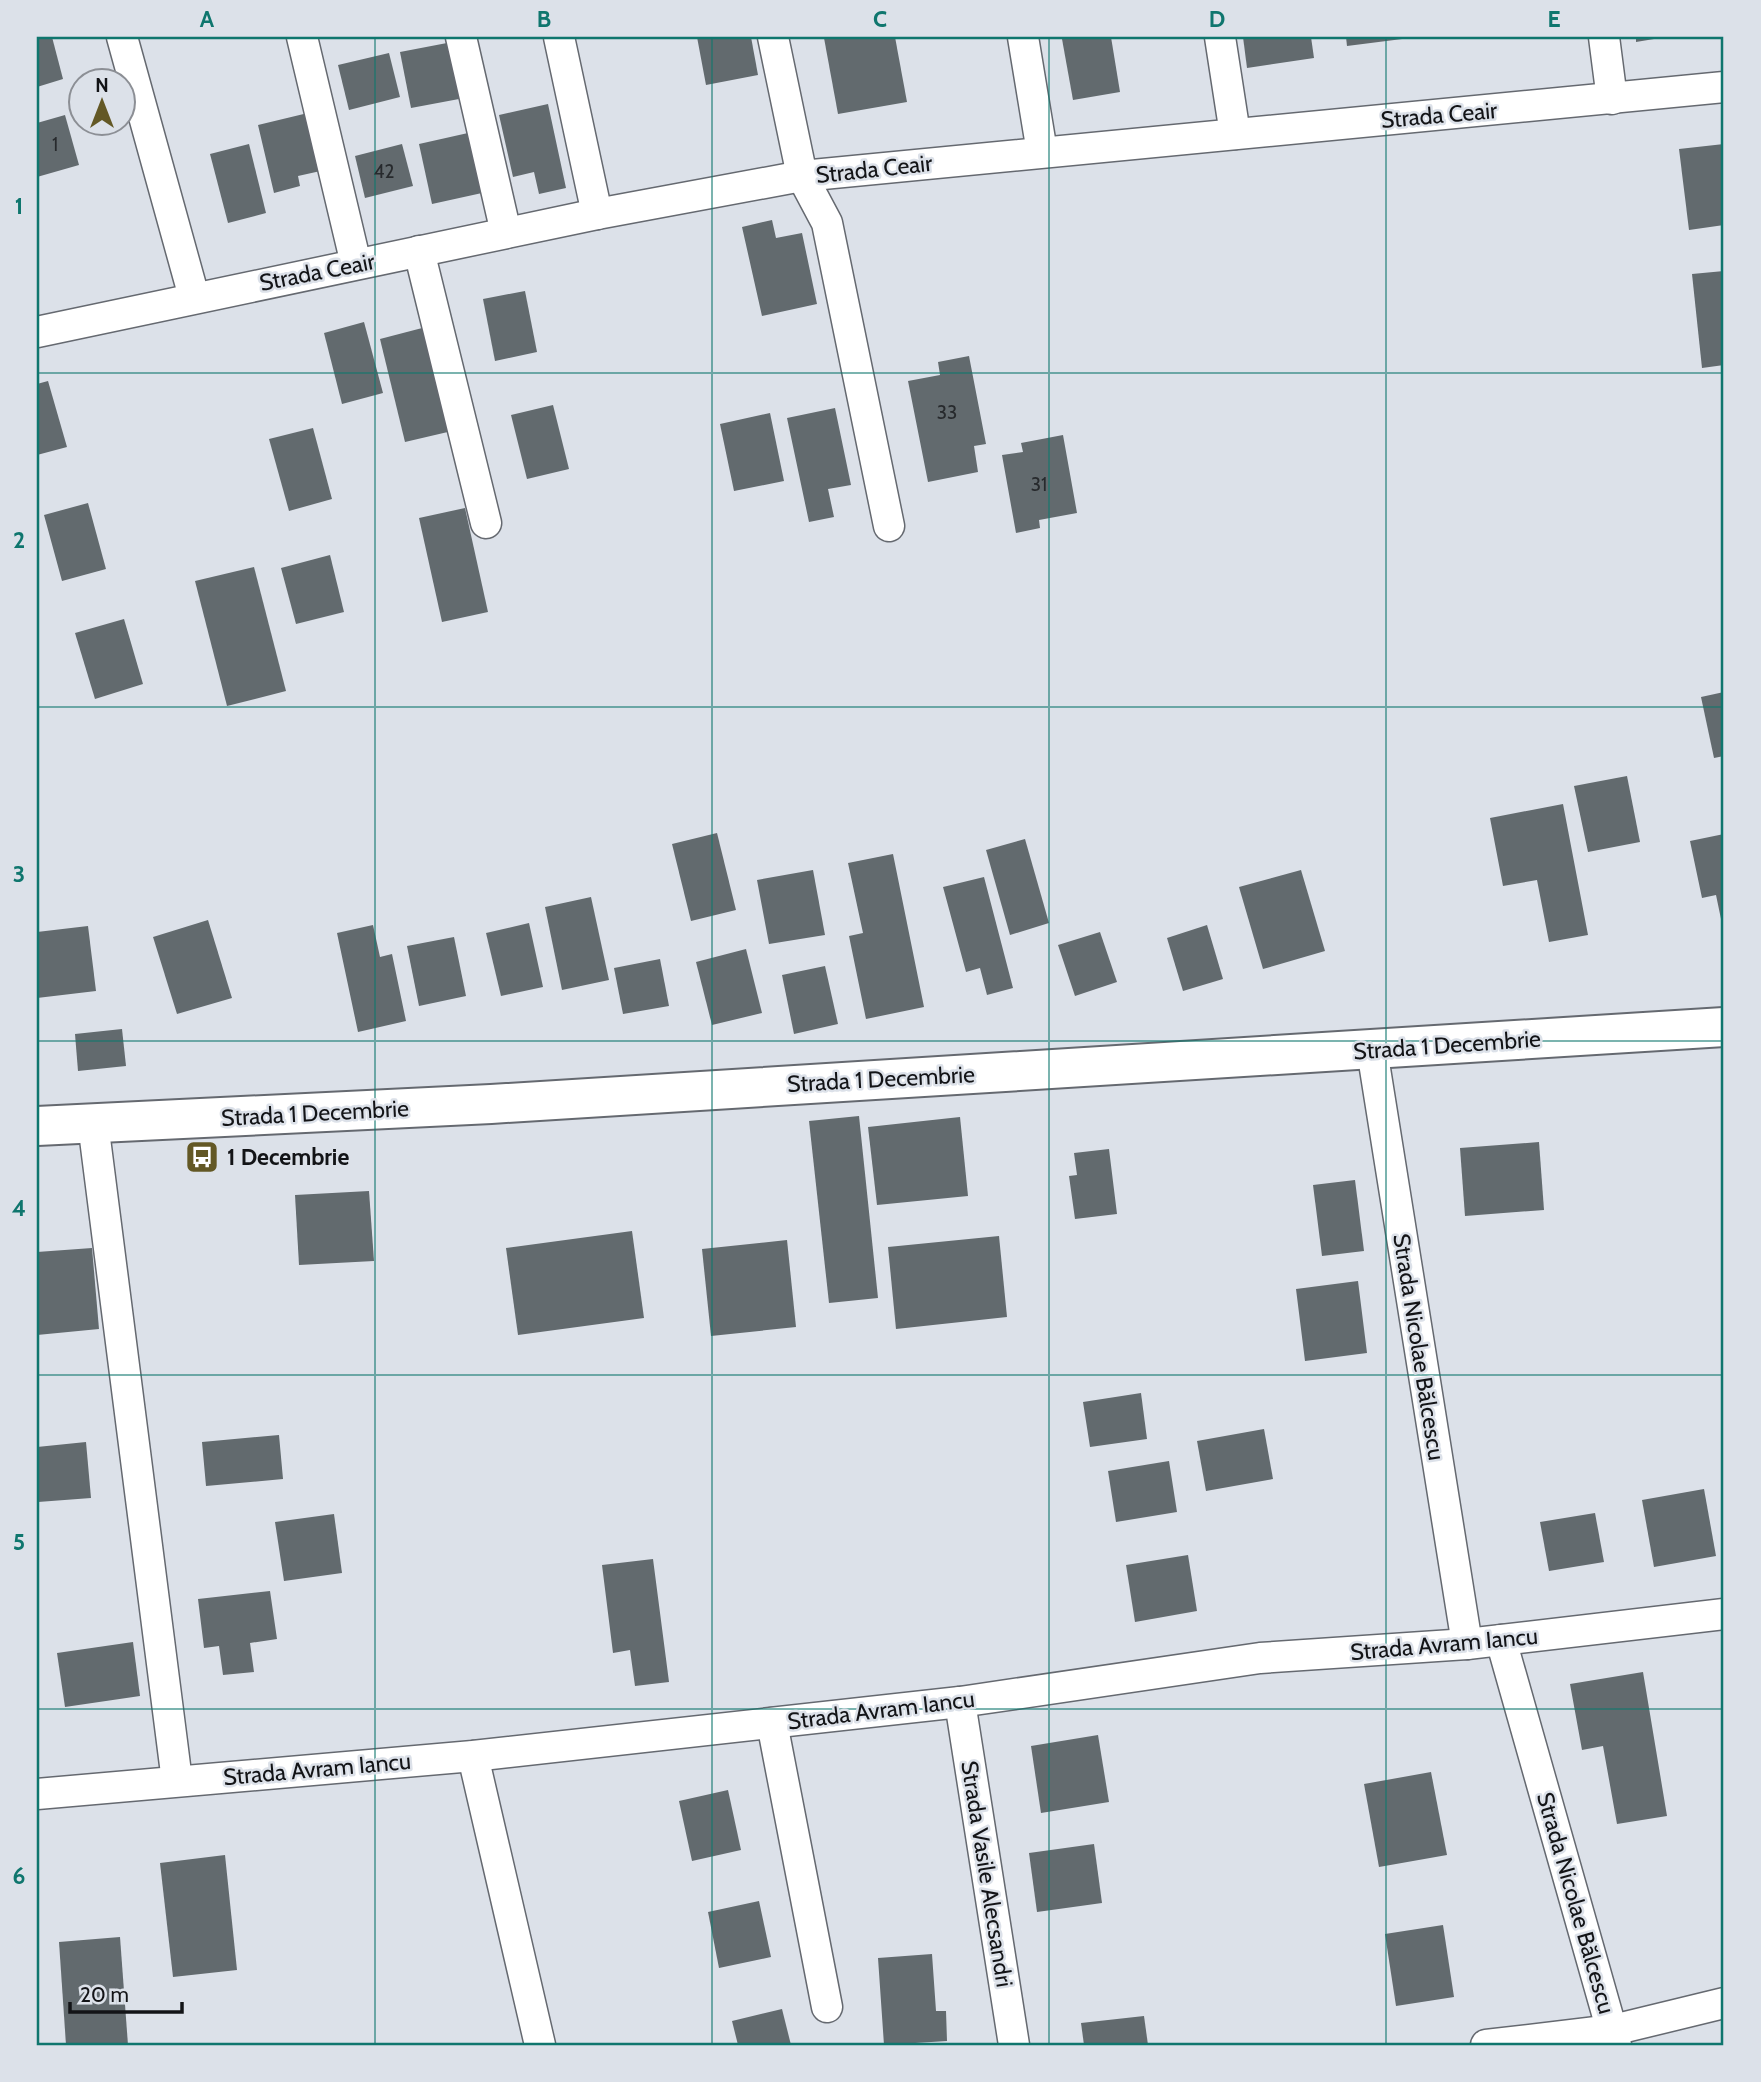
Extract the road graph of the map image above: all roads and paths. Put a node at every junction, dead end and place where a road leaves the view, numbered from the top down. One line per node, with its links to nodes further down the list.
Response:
1 (122, 37): 18 (street)
2 (302, 37): 17 (street)
3 (461, 37): 15 (street)
4 (559, 37): 14 (street)
5 (773, 37): 13 (street)
6 (1023, 37): 12 (street)
7 (1220, 37): 11 (street)
8 (1604, 37): 10 (street)
9 (1724, 87): 10 (street, Strada Ceair)
10 (1612, 99): 11 (street, Strada Ceair)
11 (1235, 134): 12 (street, Strada Ceair)
12 (1042, 152): 13 (street, Strada Ceair)
13 (802, 176): 14 (street, Strada Ceair); 21 (street)
14 (597, 214): 15 (street, Strada Ceair)
15 (506, 233): 16 (street, Strada Ceair)
16 (419, 251): 17 (street, Strada Ceair); 20 (street)
17 (356, 264): 18 (street, Strada Ceair)
18 (194, 297): 19 (street, Strada Ceair)
19 (37, 332)
20 (486, 523)
21 (889, 526)
22 (1724, 1027): 23 (main road, Strada 1 Decembrie)
23 (1372, 1050): 24 (main road, Strada 1 Decembrie); 28 (street, Strada Nicolae Bălcescu)
24 (93, 1123): 25 (main road, Strada 1 Decembrie); 32 (street)
25 (37, 1126)
26 (1724, 1614): 27 (street, Strada Avram Iancu)
27 (1501, 1640): 28 (street, Strada Avram Iancu); 36 (street, Strada Nicolae Bălcescu)
28 (1466, 1644): 29 (street, Strada Avram Iancu)
29 (960, 1702): 30 (street, Strada Avram Iancu); 38 (street, Strada Vasile Alecsandri)
30 (772, 1723): 31 (street, Strada Avram Iancu); 35 (street)
31 (473, 1756): 32 (street, Strada Avram Iancu); 37 (street)
32 (177, 1781): 33 (street, Strada Avram Iancu)
33 (37, 1794)
34 (1724, 2003): 36 (street)
35 (827, 2007)
36 (1615, 2038): 39 (street)
37 (540, 2045)
38 (1014, 2045)
39 (1486, 2045)

